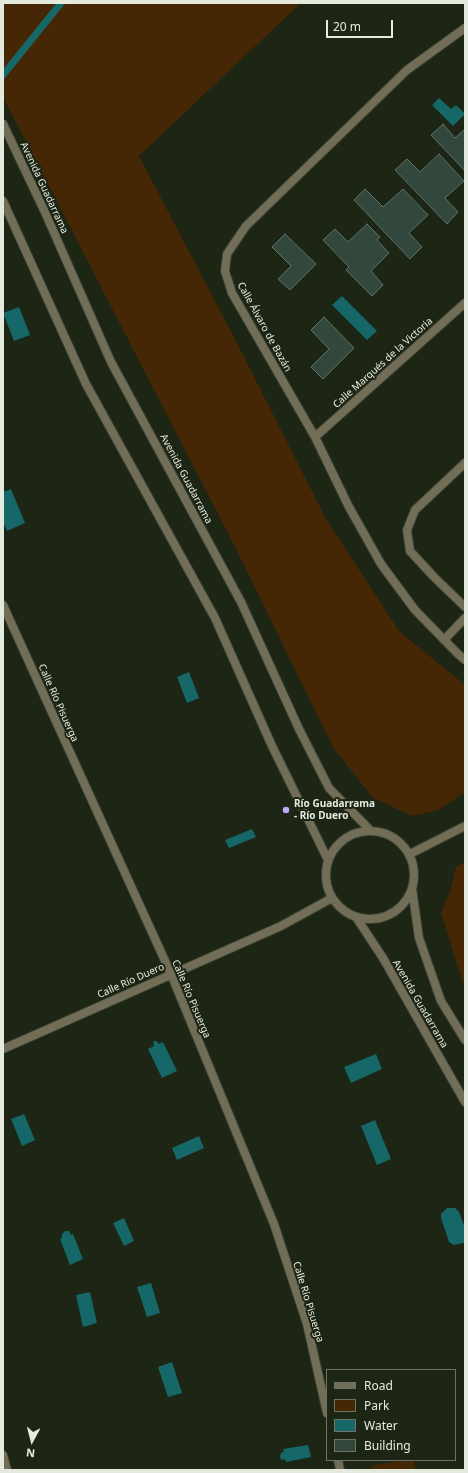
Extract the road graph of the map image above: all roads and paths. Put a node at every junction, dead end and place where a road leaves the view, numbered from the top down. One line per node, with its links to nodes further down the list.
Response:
1 (465, 28): 5 (street, Calle Álvaro de Bazán)
2 (3, 124): 13 (street, Avenida Guadarrama)
3 (3, 201): 15 (street)
4 (465, 304): 5 (street, Calle Marqués de la Victoria)
5 (315, 437): 10 (street, Calle Álvaro de Bazán)
6 (465, 463): 8 (street)
7 (3, 605): 19 (street, Calle Río Pisuerga)
8 (465, 606)
9 (465, 618): 10 (street)
10 (444, 640): 11 (street, Calle Álvaro de Bazán)
11 (465, 660)
12 (465, 826): 14 (street)
13 (370, 830): 14 (street); 15 (street)
14 (410, 854): 16 (street)
15 (328, 860): 17 (street)
16 (412, 888): 18 (street); 20 (street, Avenida Guadarrama)
17 (332, 898): 18 (street); 19 (street, Calle Río Duero)
18 (356, 917): 22 (street, Avenida Guadarrama)
19 (171, 974): 21 (street, Calle Río Duero); 23 (street, Calle Río Pisuerga)
20 (465, 1040)
21 (3, 1050)
22 (465, 1102)
23 (326, 1408)
24 (3, 1455): 25 (street)
25 (7, 1470)

